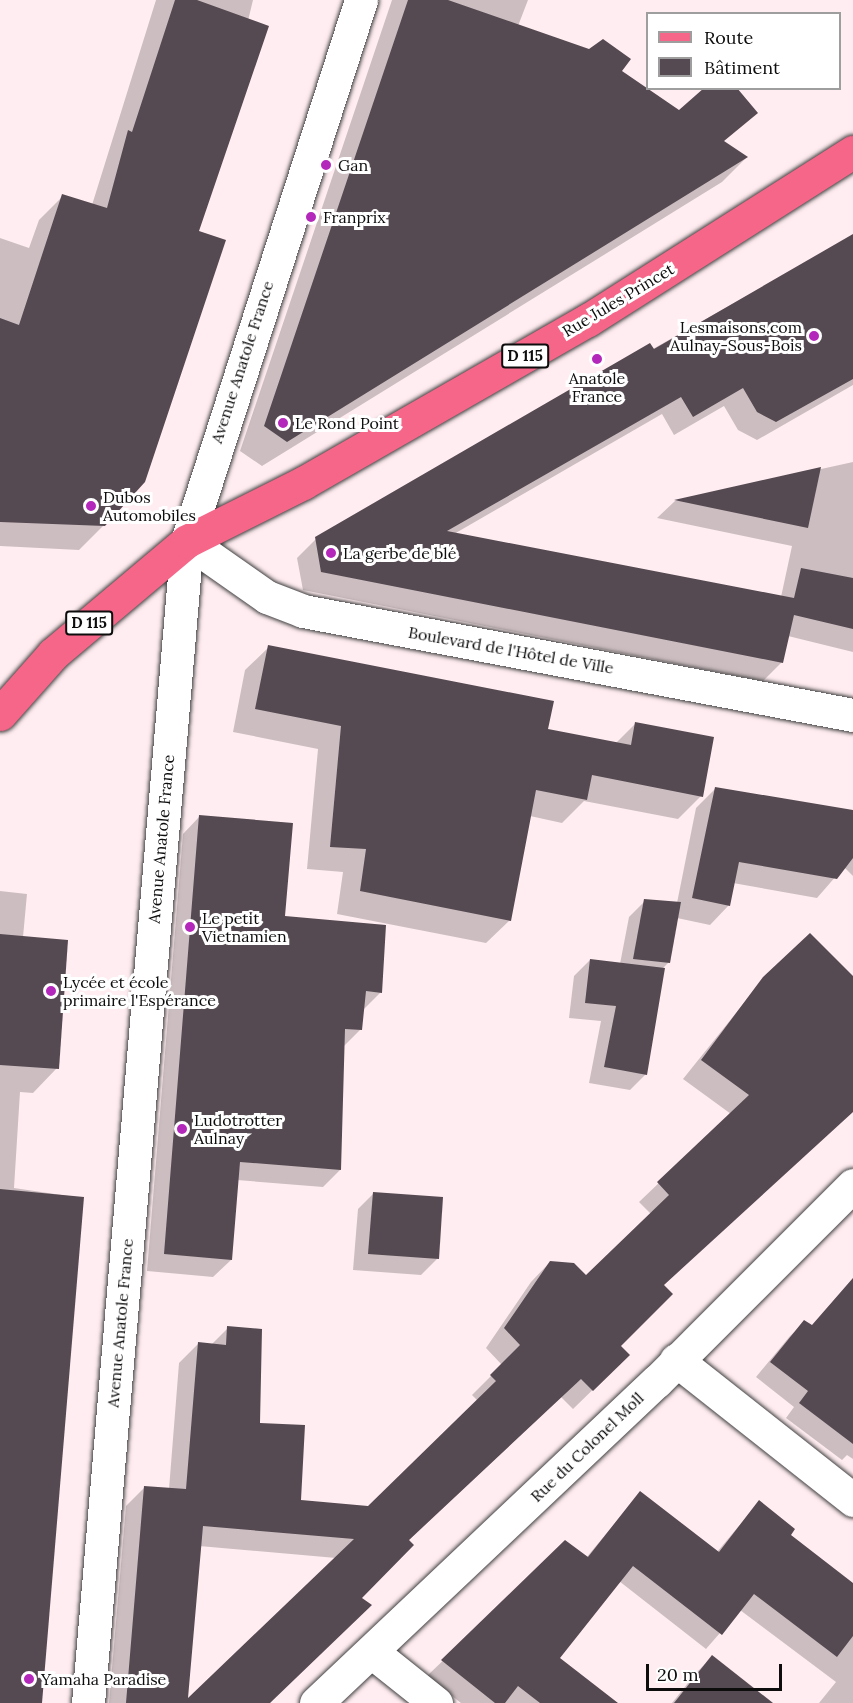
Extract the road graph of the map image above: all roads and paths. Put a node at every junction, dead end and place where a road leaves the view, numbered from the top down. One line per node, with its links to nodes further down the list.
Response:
1 (361, 0): 3 (street, Avenue Anatole France)
2 (853, 153): 3 (main road, Rue Jules Princet / D 115)
3 (187, 540): 4 (main road, D 115); 5 (street, Boulevard de l'Hôtel de Ville); 10 (street, Avenue Anatole France)
4 (0, 714)
5 (853, 716)
6 (853, 1185): 7 (street, Rue du Colonel Moll)
7 (676, 1360): 8 (street); 9 (street, Rue du Colonel Moll)
8 (853, 1500)
9 (372, 1652): 11 (street, Rue du Colonel Moll); 12 (street)
10 (88, 1703)
11 (316, 1703)
12 (436, 1703)

